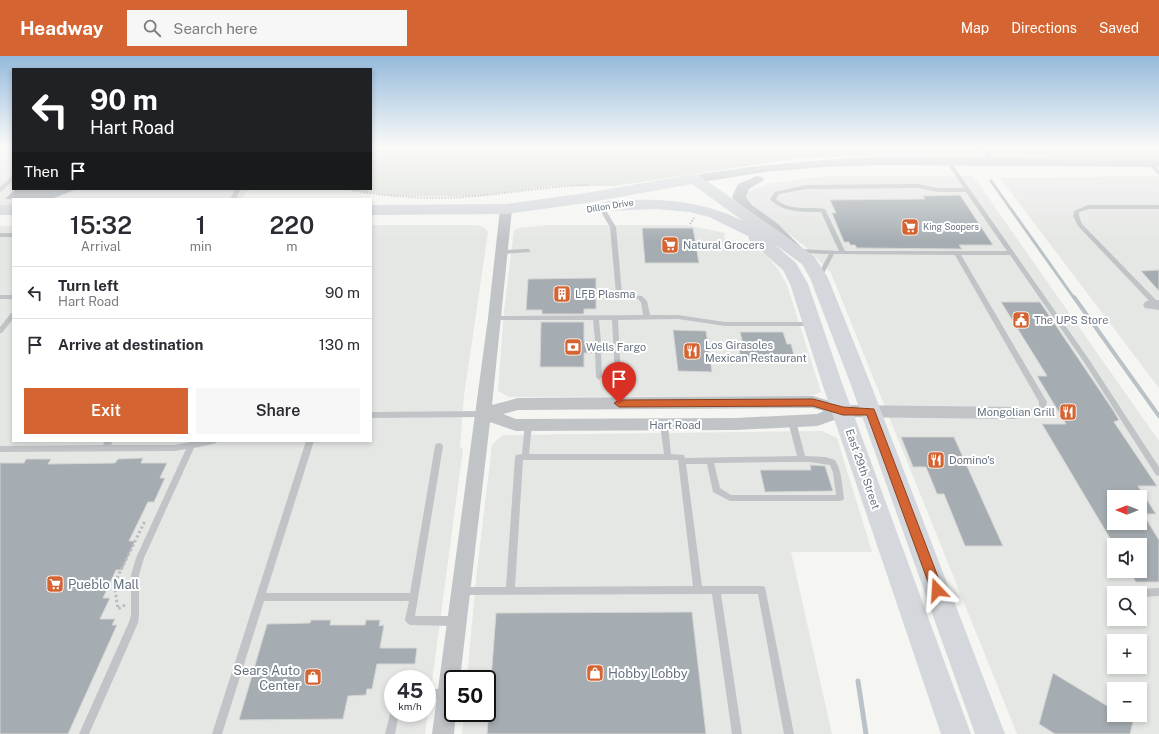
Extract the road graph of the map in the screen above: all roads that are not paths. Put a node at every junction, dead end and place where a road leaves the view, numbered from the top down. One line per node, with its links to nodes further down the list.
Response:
1 (10, 180): 6 (lane)
2 (717, 180): 5 (street, Dillon Drive)
3 (757, 180): 5 (street, Dillon Drive); 21 (street)
4 (960, 180): 7 (lane)
5 (695, 185): 8 (main road, Dillon Drive); 13 (main road, Dillon Drive); 17 (main road, East 29th Street); 21 (main road)
6 (0, 190)
7 (966, 190): 23 (lane); 25 (lane)
8 (605, 207): 13 (main road, Dillon Drive); 17 (main road); 34 (lane)
9 (1159, 207): 30 (lane)
10 (0, 210): 11 (main road)
11 (12, 210)
12 (372, 210): 13 (main road, Dillon Drive)
13 (506, 214): 16 (main road, Dillon Drive); 22 (street)
14 (0, 220): 15 (main road)
15 (12, 220)
16 (372, 220)
17 (750, 231): 36 (main road, East 29th Street)
18 (0, 234): 19 (lane)
19 (12, 234)
20 (528, 251): 22 (lane)
21 (797, 251): 24 (lane); 27 (main road)
22 (502, 252): 35 (street)
23 (1010, 252): 26 (lane); 65 (lane)
24 (832, 253): 25 (lane); 27 (lane)
25 (843, 253): 26 (lane)
26 (956, 253): 46 (lane)
27 (819, 278): 45 (main road)
28 (0, 297): 29 (lane)
29 (12, 297)
30 (1156, 305)
31 (12, 316): 37 (lane)
32 (596, 317): 33 (lane); 35 (lane); 38 (lane)
33 (615, 317): 34 (lane); 41 (lane)
34 (647, 317): 36 (lane)
35 (495, 318): 47 (street)
36 (813, 324): 44 (main road, East 29th Street)
37 (0, 331)
38 (598, 341)
39 (598, 353): 40 (lane)
40 (599, 377)
41 (618, 377)
42 (753, 402): 43 (street, Hart Road); 44 (street, Hart Road); 52 (street)
43 (647, 403): 47 (street, Hart Road); 51 (street)
44 (843, 411): 45 (street, Hart Road); 49 (street, Hart Road); 84 (main road, East 29th Street)
45 (871, 412): 46 (street, Hart Road); 85 (main road)
46 (1016, 413)
47 (483, 414): 48 (lane); 50 (street, Hart Road); 67 (street)
48 (372, 415)
49 (792, 421): 52 (street, Hart Road); 62 (lane)
50 (528, 425): 51 (street, Hart Road); 60 (lane)
51 (590, 425): 52 (street, Hart Road)
52 (664, 425): 61 (lane)
53 (108, 442): 58 (lane)
54 (209, 442): 56 (lane)
55 (310, 442): 72 (lane)
56 (191, 446): 58 (lane); 78 (lane)
57 (439, 446): 73 (lane)
58 (105, 448): 59 (lane)
59 (0, 449)
60 (526, 457): 61 (lane); 68 (lane)
61 (668, 457): 64 (lane)
62 (802, 459): 63 (lane); 63 (lane)
63 (710, 460): 64 (lane)
64 (682, 461): 69 (lane)
65 (1159, 472)
66 (716, 590): 69 (lane); 82 (lane); 83 (lane)
67 (461, 591): 68 (lane); 74 (street)
68 (510, 591): 69 (lane)
69 (698, 591)
70 (1159, 592): 71 (lane)
71 (1147, 593)
72 (260, 597): 73 (lane); 79 (lane)
73 (413, 597): 74 (lane)
74 (458, 621): 75 (street)
75 (451, 670)
76 (392, 722): 80 (lane)
77 (444, 722): 81 (street)
78 (84, 734)
79 (217, 734)
80 (390, 734)
81 (443, 734)
82 (737, 734)
83 (789, 734)
84 (956, 734)
85 (990, 734)

